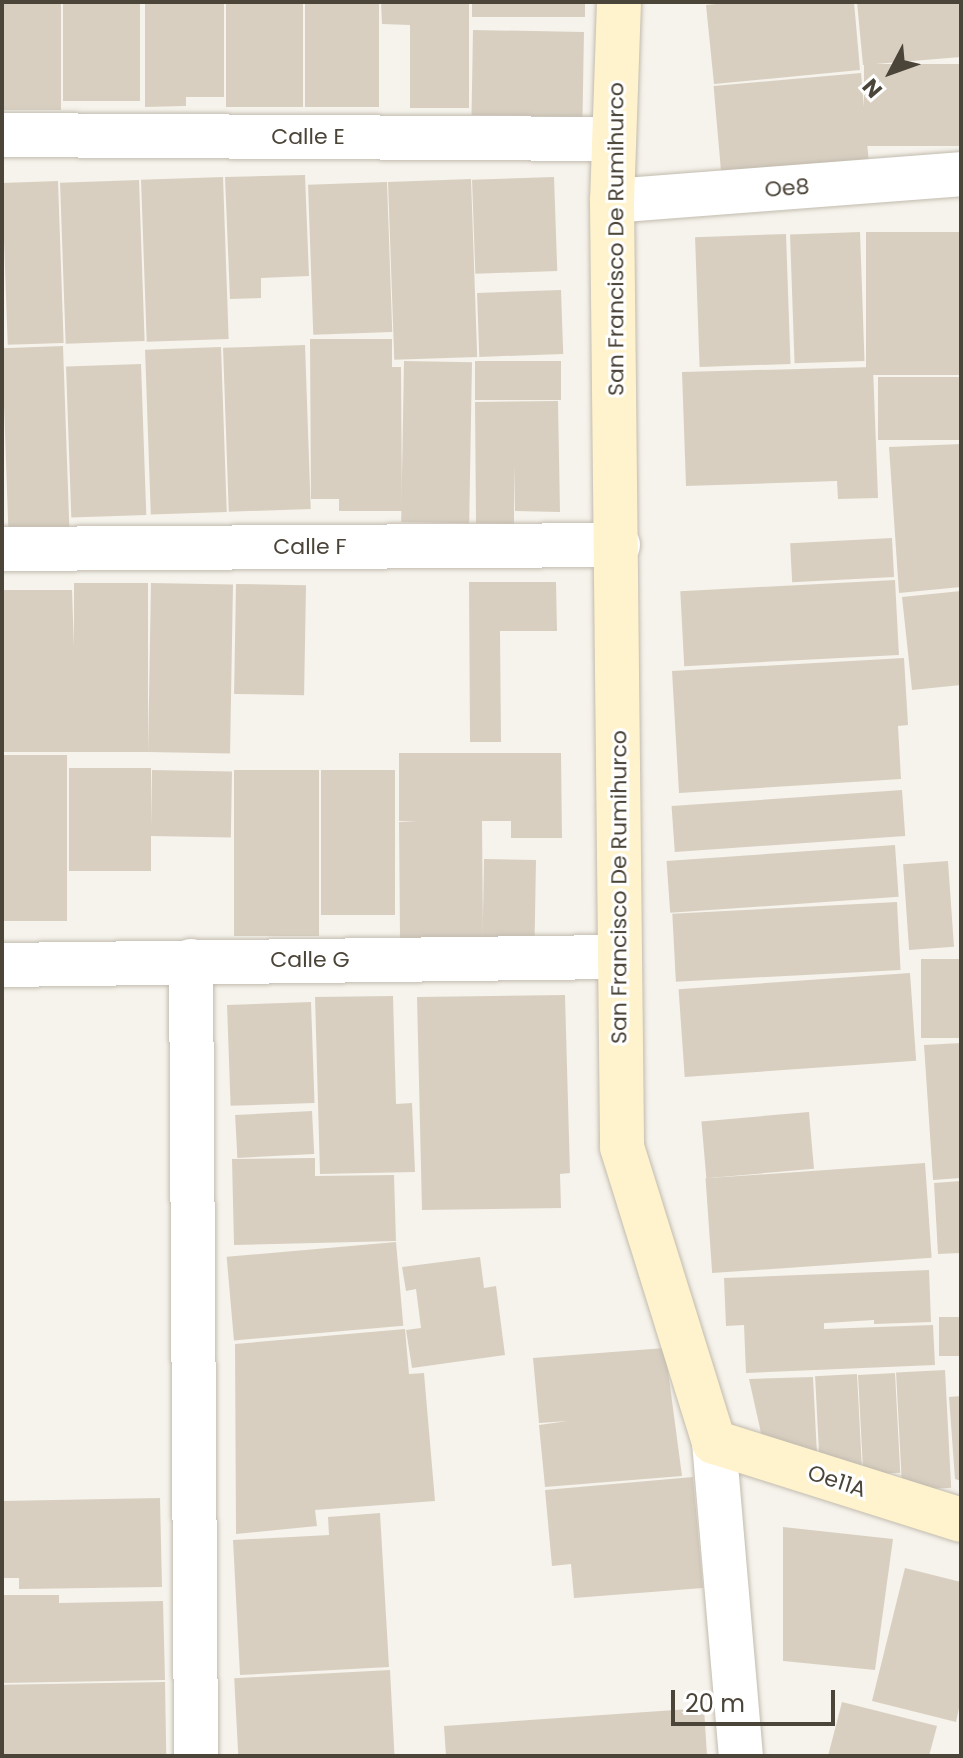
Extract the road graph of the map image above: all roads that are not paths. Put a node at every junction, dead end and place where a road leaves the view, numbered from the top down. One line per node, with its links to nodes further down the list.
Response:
1 (619, 2): 3 (street, San Francisco De Rumihurco)
2 (2, 135): 3 (street, Calle E)
3 (613, 139): 5 (street, San Francisco De Rumihurco)
4 (961, 174): 5 (street, Oe8)
5 (612, 201): 6 (street, San Francisco De Rumihurco)
6 (618, 545): 7 (street, Calle F); 8 (street, San Francisco De Rumihurco)
7 (2, 549)
8 (617, 957): 9 (street, Calle G); 11 (street, San Francisco De Rumihurco)
9 (191, 961): 10 (street, Calle G); 13 (street)
10 (2, 965)
11 (714, 1442): 12 (street, Oe11A); 14 (street, San Francisco De Rumihurco)
12 (961, 1520)
13 (196, 1756)
14 (741, 1756)

